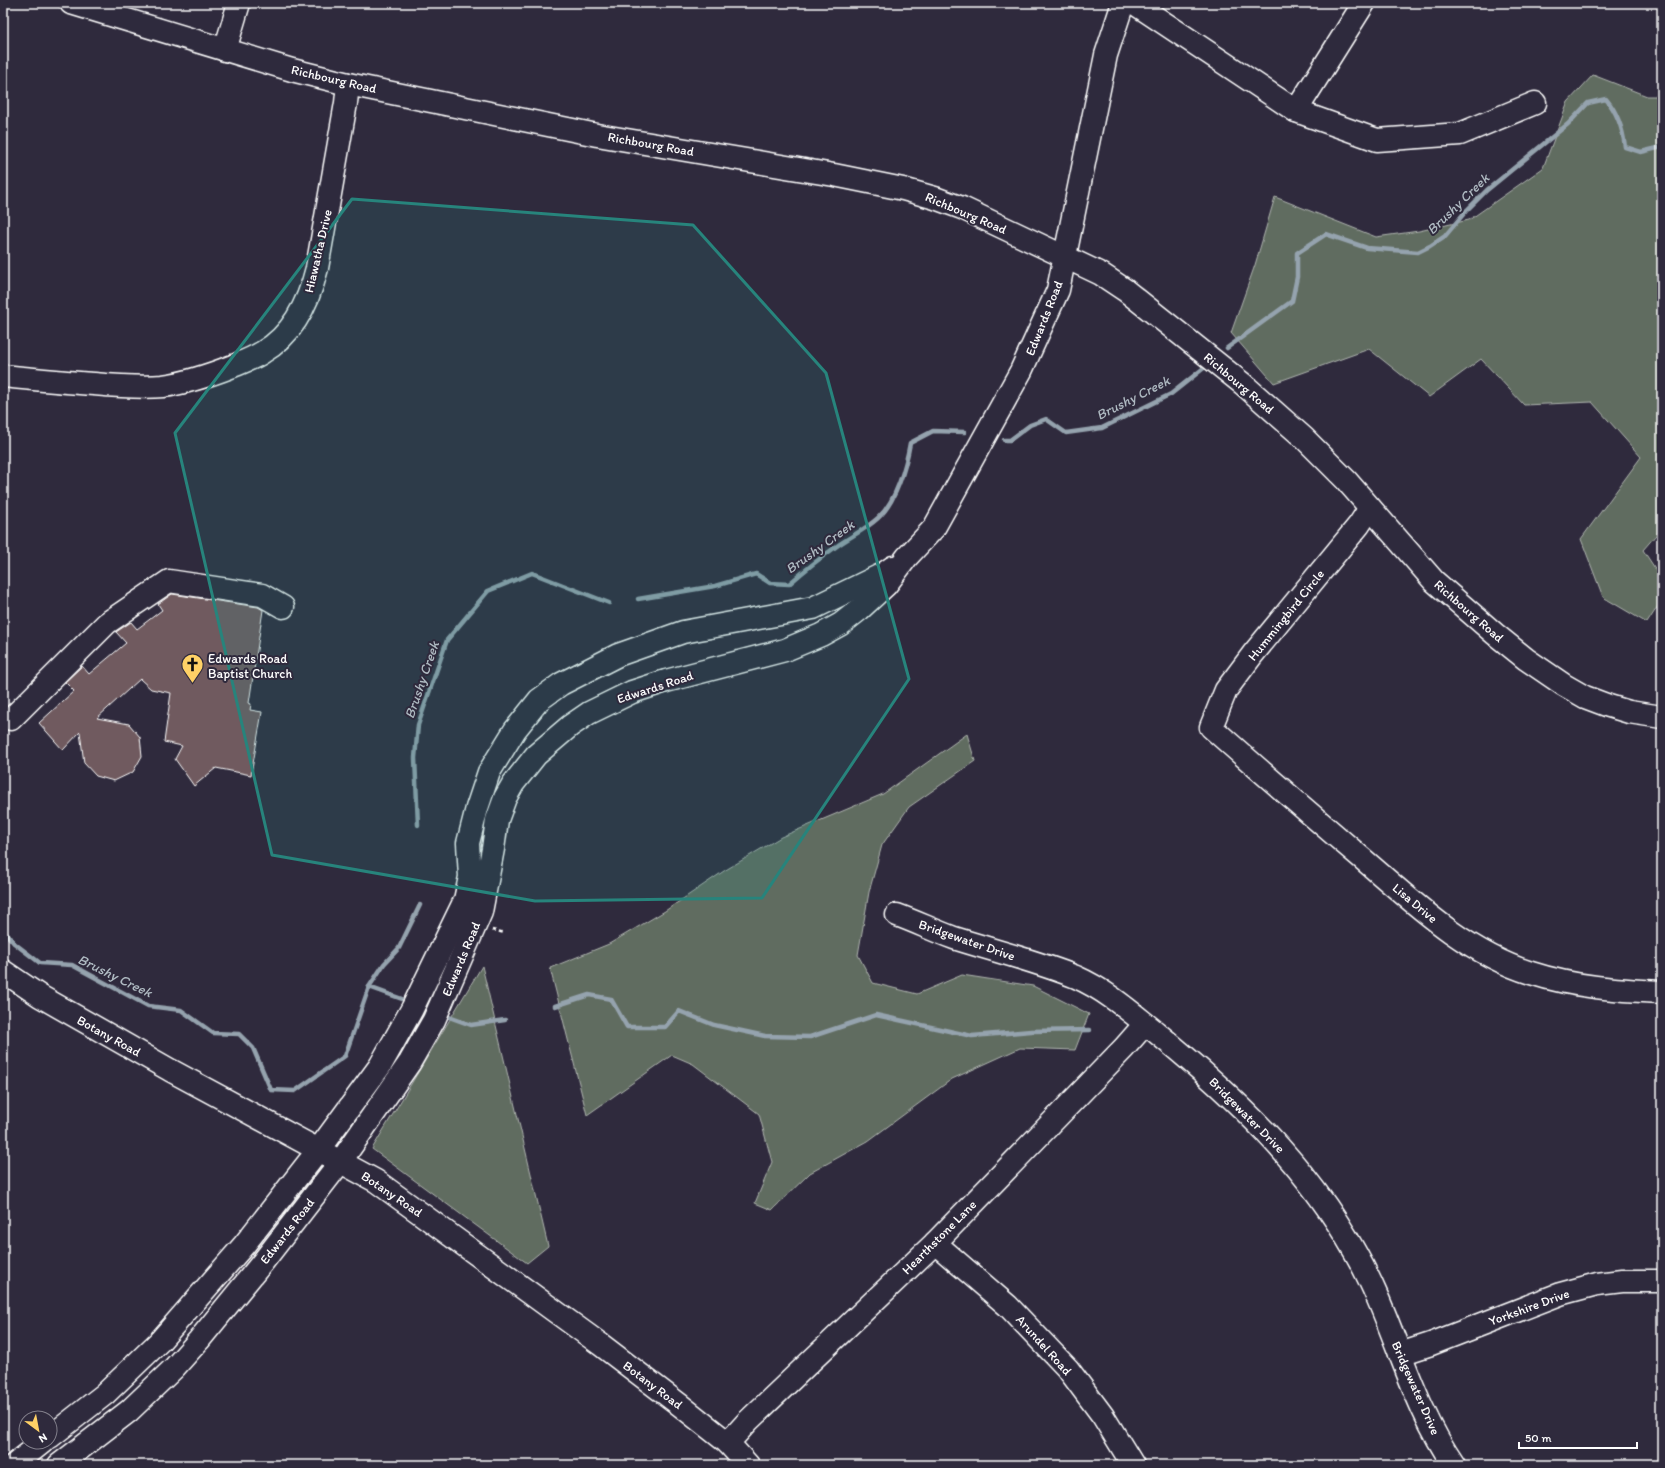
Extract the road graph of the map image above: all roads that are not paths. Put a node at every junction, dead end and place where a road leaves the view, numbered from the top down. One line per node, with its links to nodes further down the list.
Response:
1 (71, 3): 6 (street, Richbourg Road)
2 (239, 3): 6 (street)
3 (1123, 3): 10 (street, Edwards Road)
4 (1134, 3): 9 (street)
5 (1364, 3): 9 (street)
6 (225, 50): 7 (street, Richbourg Road)
7 (348, 84): 10 (street, Richbourg Road); 11 (street, Hiawatha Drive)
8 (1535, 103): 9 (street)
9 (1296, 111)
10 (1065, 257): 12 (street, Richbourg Road); 13 (street, Edwards Road)
11 (3, 376)
12 (1370, 508): 15 (street, Richbourg Road); 17 (street, Hummingbird Circle)
13 (907, 557): 22 (street, Edwards Road); 23 (street, Edwards Road)
14 (283, 607): 16 (street)
15 (1662, 717)
16 (11, 719)
17 (1211, 726): 20 (street, Lisa Drive)
18 (897, 915): 21 (street, Bridgewater Drive)
19 (3, 971): 22 (street, Botany Road)
20 (1662, 992)
21 (1145, 1024): 24 (street, Hearthstone Lane); 27 (street, Bridgewater Drive)
22 (319, 1150): 23 (street, Botany Road); 26 (street, Edwards Road)
23 (341, 1161): 28 (street, Edwards Road); 30 (street, Botany Road)
24 (935, 1242): 30 (street, Hearthstone Lane); 35 (street, Arundel Road)
25 (1662, 1281): 27 (street, Yorkshire Drive)
26 (154, 1347): 28 (street); 29 (street, Edwards Road)
27 (1400, 1354): 36 (street, Bridgewater Drive)
28 (174, 1368): 33 (street, Edwards Road)
29 (58, 1431)
30 (728, 1443): 34 (street, Botany Road)
31 (33, 1450): 32 (street)
32 (14, 1465)
33 (60, 1465)
34 (748, 1465)
35 (1133, 1465)
36 (1454, 1465)

